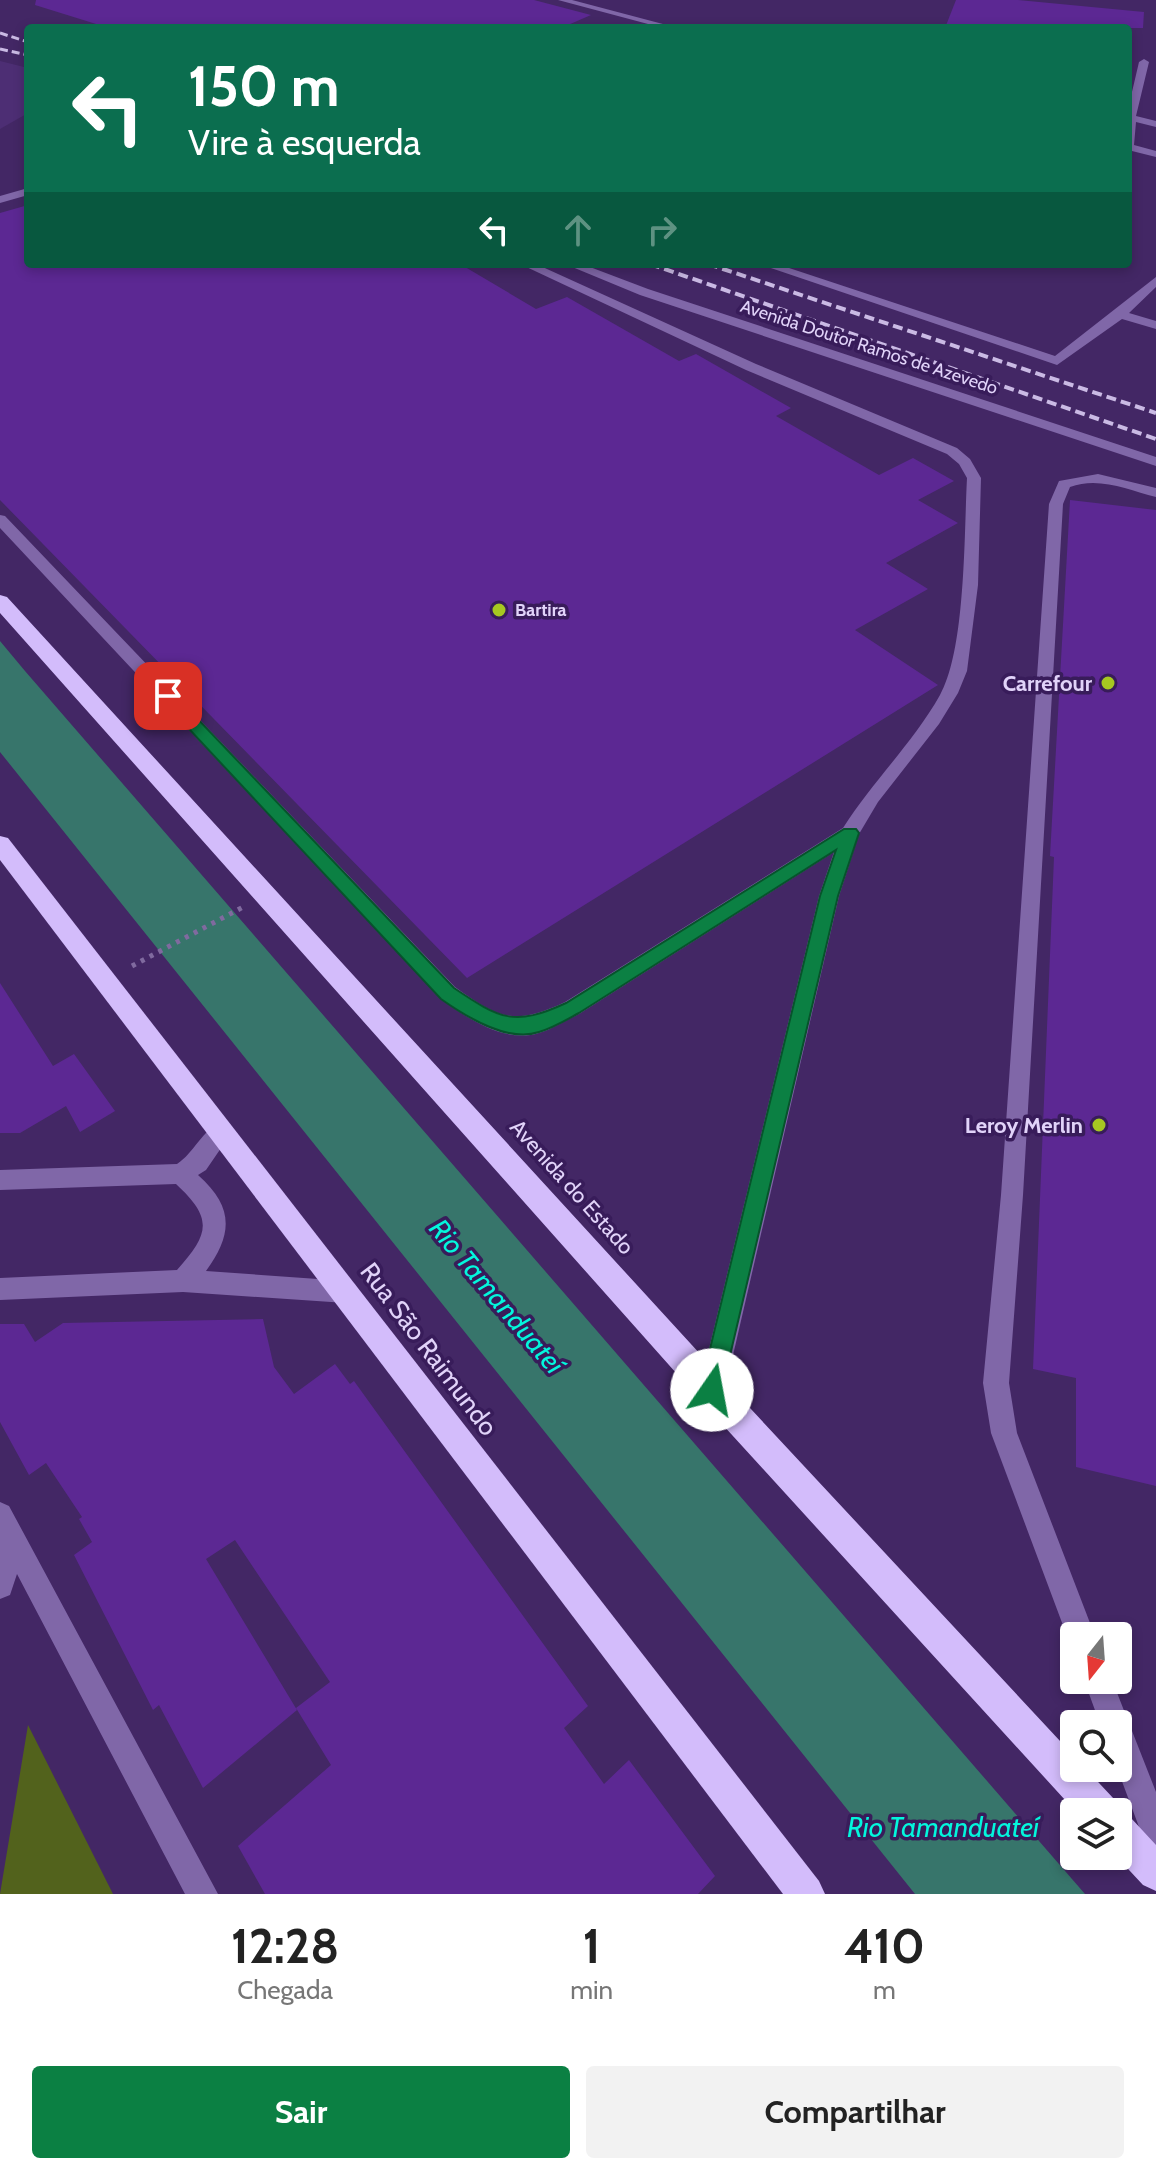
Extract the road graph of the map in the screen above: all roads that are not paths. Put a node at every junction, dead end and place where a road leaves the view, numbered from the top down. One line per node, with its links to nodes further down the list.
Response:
1 (562, 0): 2 (street)
2 (658, 24)
3 (1144, 62): 4 (street)
4 (1132, 109)
5 (1132, 118): 6 (street)
6 (1156, 124)
7 (1132, 148): 8 (street)
8 (1156, 154)
9 (24, 192): 10 (street)
10 (0, 200)
11 (535, 268): 21 (street)
12 (581, 268): 17 (street, Avenida Doutor Ramos de Azevedo)
13 (777, 268): 15 (street)
14 (1156, 281): 15 (street)
15 (1120, 314): 16 (street)
16 (1156, 325)
17 (1156, 462)
18 (1156, 493): 32 (street)
19 (0, 519): 21 (street)
20 (0, 601): 29 (highway, Avenida do Estado)
21 (850, 833): 29 (street)
22 (0, 844): 23 (highway, Rua São Raimundo)
23 (221, 1132): 24 (street); 28 (highway, Rua São Raimundo)
24 (181, 1174): 25 (street); 26 (street)
25 (0, 1180)
26 (183, 1281): 27 (street); 28 (street)
27 (0, 1289)
28 (346, 1292): 39 (highway, Rua São Raimundo)
29 (712, 1390): 34 (highway, Avenida do Estado)
30 (6, 1528): 31 (street); 38 (street)
31 (0, 1585)
32 (1076, 1622)
33 (1132, 1769): 35 (street)
34 (1088, 1798)
35 (1156, 1832)
36 (1132, 1846): 37 (highway)
37 (1156, 1872)
38 (202, 1894)
39 (806, 1894)

